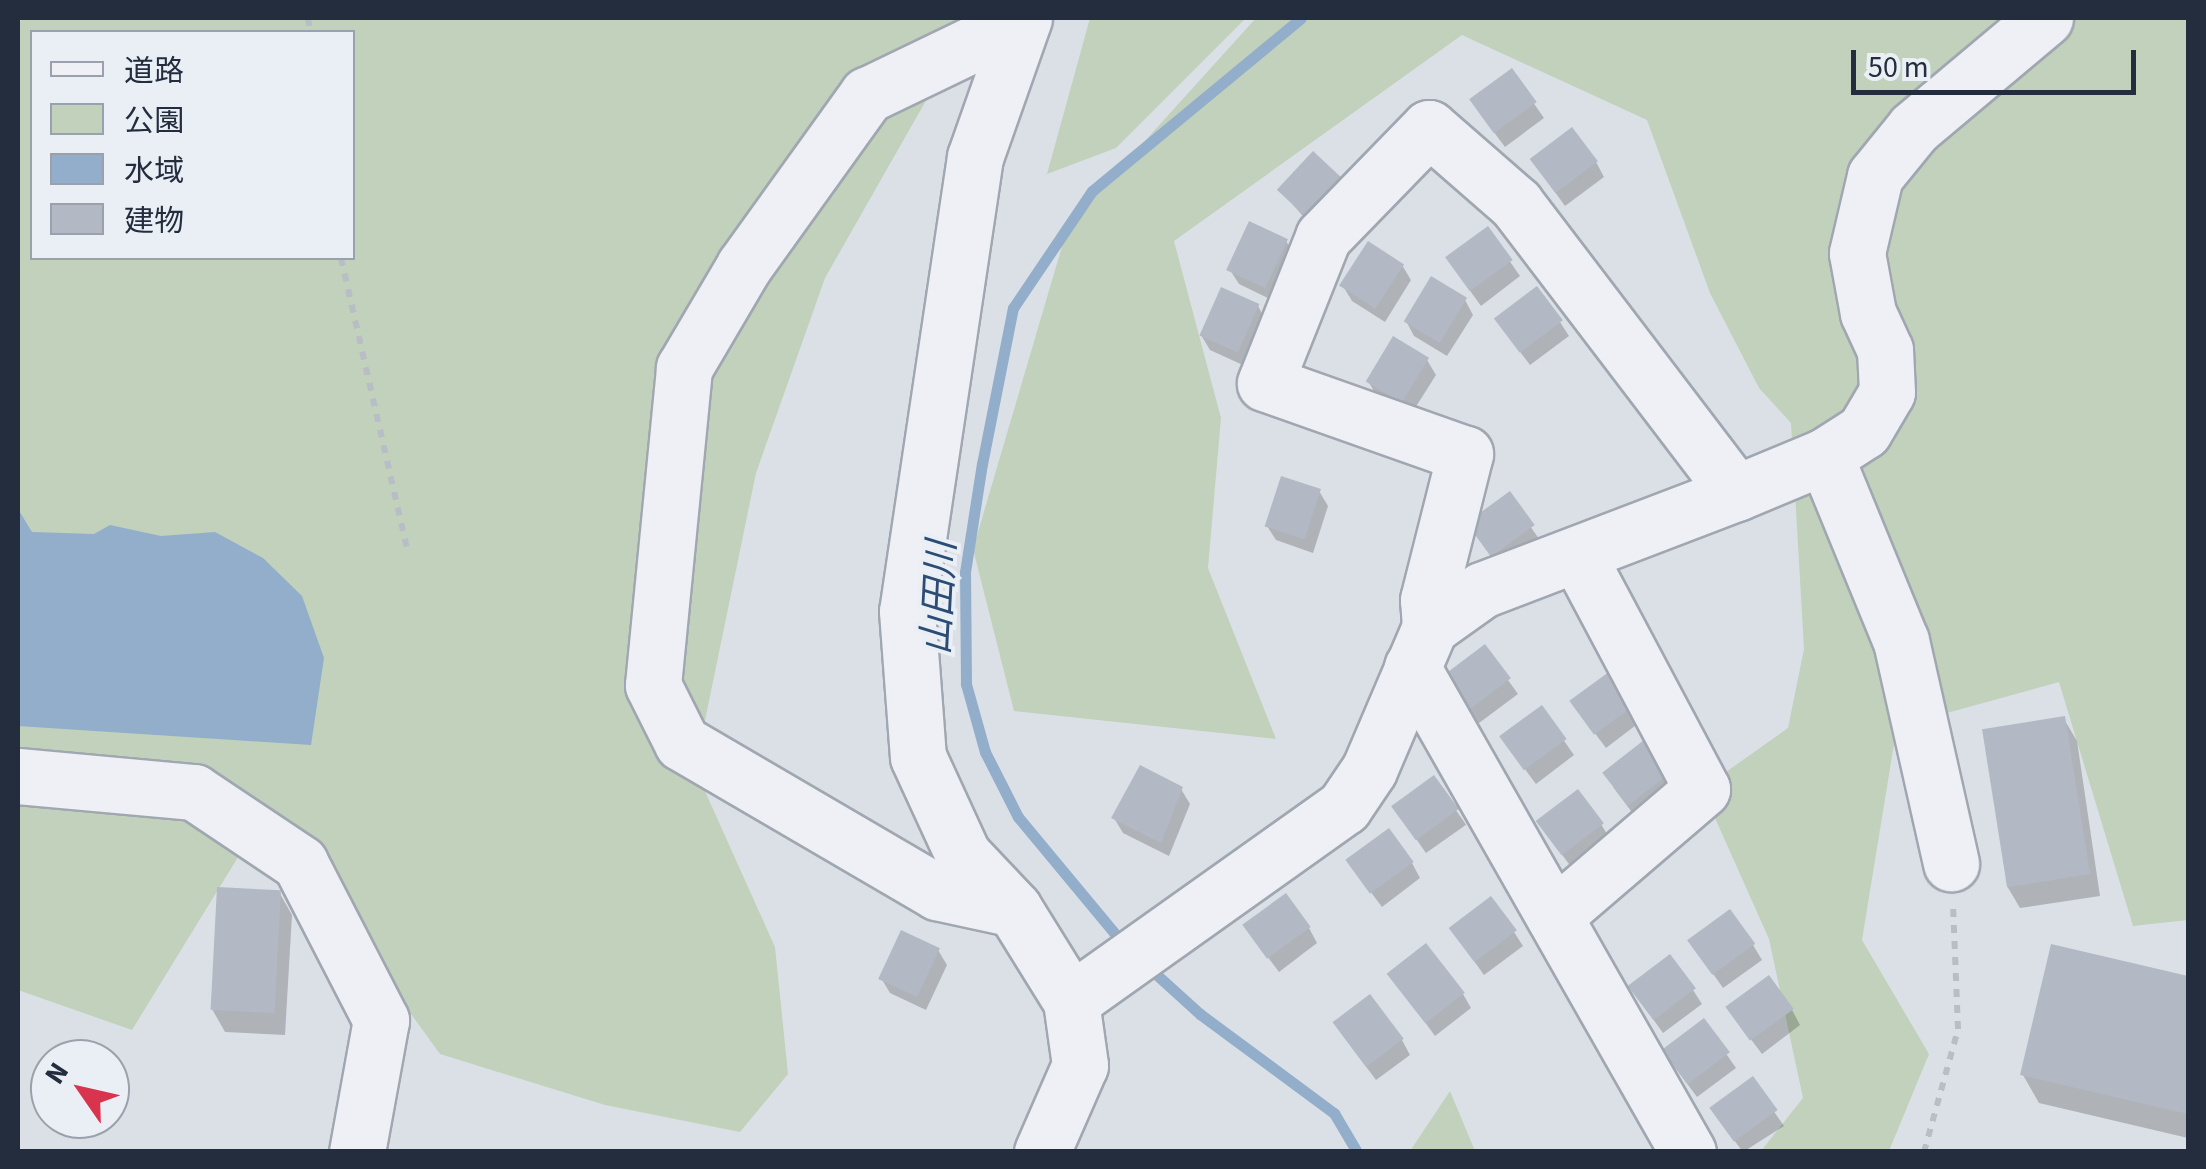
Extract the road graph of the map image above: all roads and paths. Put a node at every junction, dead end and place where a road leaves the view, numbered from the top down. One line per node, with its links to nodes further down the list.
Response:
1 (2045, 18): 4 (street)
2 (1024, 19): 11 (street); 11 (street)
3 (341, 260): 6 (path)
4 (1824, 456): 5 (street); 10 (street)
5 (1736, 493): 7 (street); 8 (street)
6 (407, 548)
7 (1578, 556): 8 (street); 12 (street)
8 (1421, 647): 12 (street); 13 (street)
9 (18, 776): 14 (street)
10 (1951, 863): 17 (path)
11 (1014, 909): 13 (street)
12 (1554, 916): 16 (street)
13 (1083, 992): 15 (street)
14 (357, 1152)
15 (1042, 1152)
16 (1688, 1152)
17 (1924, 1152)

